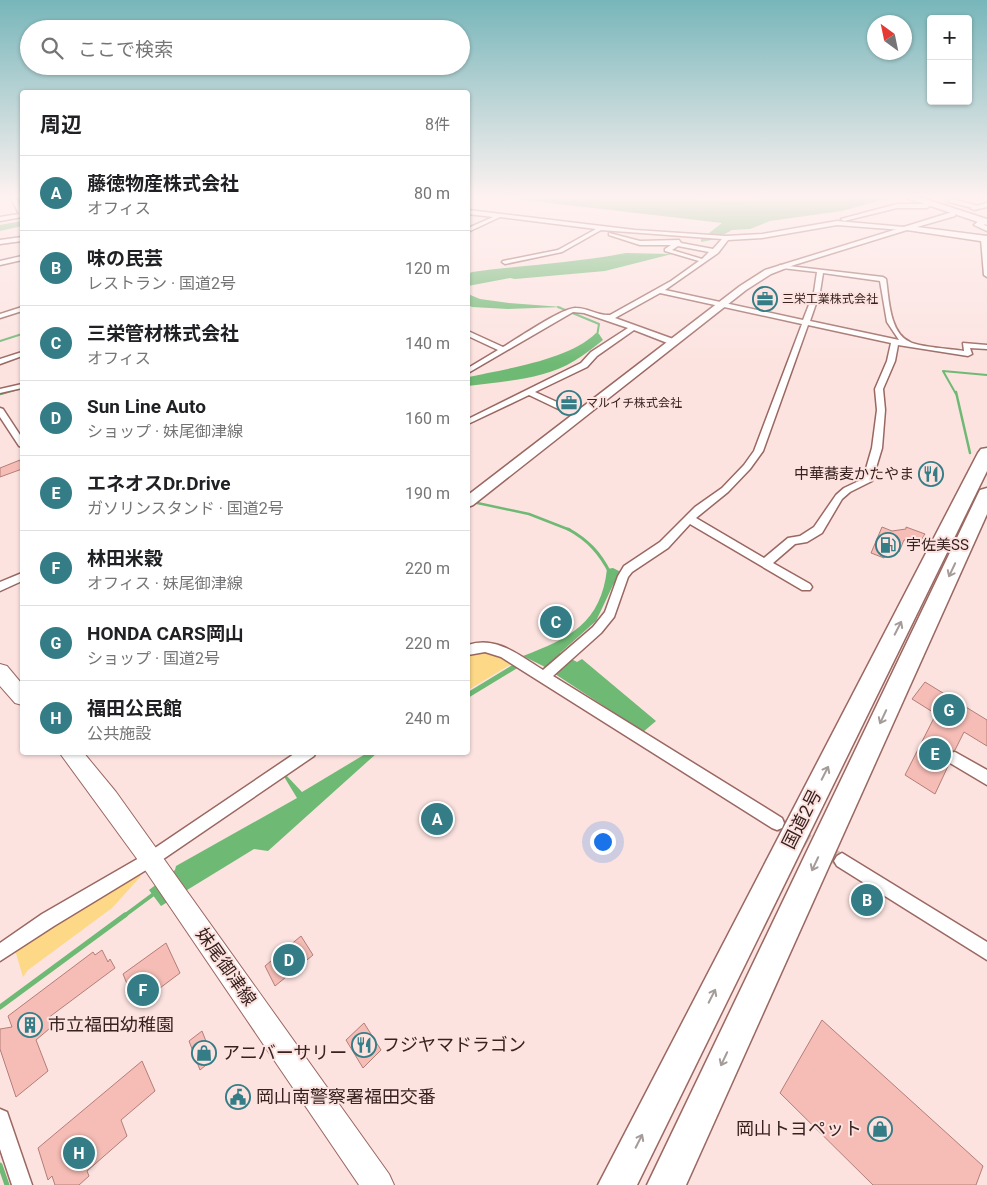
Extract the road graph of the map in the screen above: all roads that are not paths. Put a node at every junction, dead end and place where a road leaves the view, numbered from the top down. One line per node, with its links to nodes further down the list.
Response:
1 (549, 253): 8 (street)
2 (674, 253): 7 (street)
3 (714, 253): 7 (street)
4 (822, 253): 10 (street)
5 (986, 253): 12 (street)
6 (20, 258): 9 (street)
7 (704, 261): 13 (street)
8 (506, 262)
9 (0, 263)
10 (782, 266): 11 (street); 14 (street)
11 (820, 271): 18 (street); 23 (street)
12 (987, 274)
13 (657, 290): 14 (street); 17 (street)
14 (722, 305): 18 (street); 21 (street)
15 (20, 310): 16 (street)
16 (0, 316)
17 (608, 318): 19 (street); 25 (street)
18 (806, 323): 22 (street); 39 (street)
19 (632, 328): 21 (street); 31 (street)
20 (470, 334): 25 (street)
21 (673, 342): 33 (street)
22 (895, 342): 23 (street); 40 (street)
23 (907, 344): 24 (street)
24 (987, 347)
25 (504, 350): 28 (street)
26 (20, 355): 27 (street)
27 (0, 362)
28 (470, 370)
29 (20, 386): 30 (street)
30 (0, 391)
31 (528, 392): 33 (street); 34 (street)
32 (0, 411): 35 (street)
33 (578, 415): 38 (street)
34 (470, 421)
35 (19, 435)
36 (987, 453): 60 (highway, 国道2号, one-way to 36)
37 (987, 494): 61 (highway, 国道2号, one-way to 61)
38 (470, 500)
39 (689, 519): 40 (street); 46 (street)
40 (764, 563): 43 (street)
41 (20, 578): 42 (street)
42 (0, 587)
43 (806, 587)
44 (470, 649): 46 (street)
45 (0, 672): 47 (main road)
46 (545, 676): 52 (street)
47 (20, 695)
48 (71, 755): 54 (main road, 妹尾御津線)
49 (306, 755): 54 (street)
50 (955, 758): 51 (street)
51 (987, 778)
52 (776, 823)
53 (842, 861): 55 (street)
54 (164, 878): 56 (street); 59 (main road, 妹尾御津線)
55 (987, 952)
56 (0, 953)
57 (0, 1119): 58 (street)
58 (22, 1185)
59 (378, 1185)
60 (617, 1185)
61 (666, 1185)

